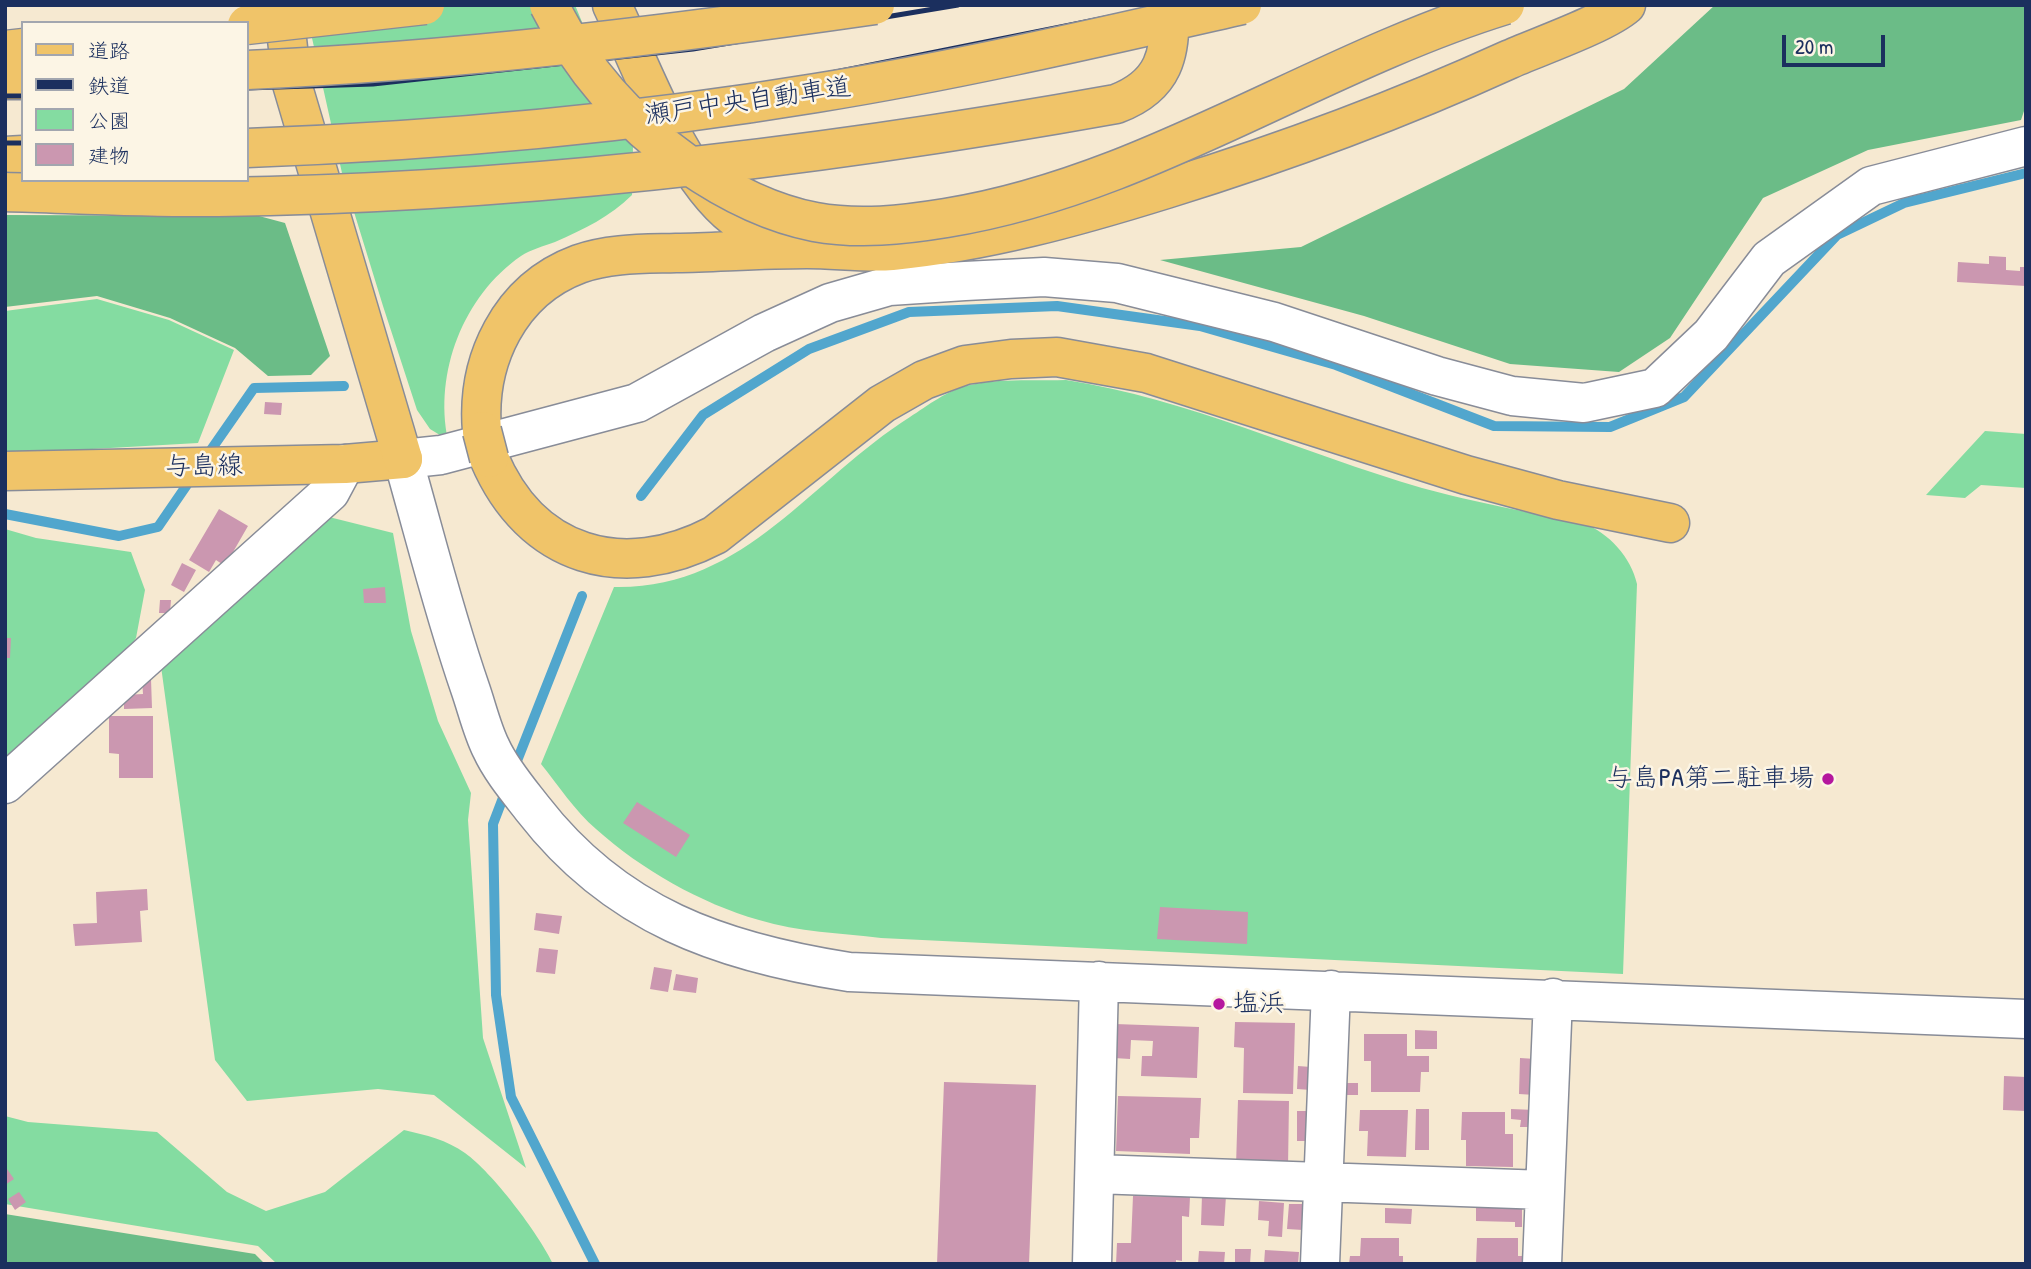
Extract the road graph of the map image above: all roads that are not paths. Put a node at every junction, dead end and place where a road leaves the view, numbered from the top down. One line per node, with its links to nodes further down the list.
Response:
1 (288, 5): 16 (main road)
2 (425, 5): 10 (main road, bridge)
3 (549, 5): 8 (main road, bridge)
4 (612, 5): 15 (main road)
5 (875, 5): 11 (main road, bridge)
6 (1169, 5): 14 (main road, bridge)
7 (1242, 5): 13 (main road, 瀬戸中央自動車道, bridge)
8 (1505, 5)
9 (1626, 5): 15 (main road)
10 (248, 25)
11 (248, 70)
12 (2026, 146): 16 (street)
13 (248, 148)
14 (5, 192)
15 (807, 249): 19 (main road)
16 (403, 459): 17 (main road, 与島線); 21 (street)
17 (345, 464): 18 (main road, 与島線); 20 (street)
18 (5, 471)
19 (1670, 523)
20 (5, 784)
21 (1099, 981): 22 (street); 25 (street)
22 (1331, 990): 23 (street); 26 (street)
23 (1553, 998): 24 (street); 27 (street)
24 (2026, 1019)
25 (1095, 1174): 26 (street); 28 (street)
26 (1324, 1183): 27 (street); 29 (street)
27 (1545, 1190): 30 (street)
28 (1093, 1264)
29 (1320, 1264)
30 (1542, 1264)

